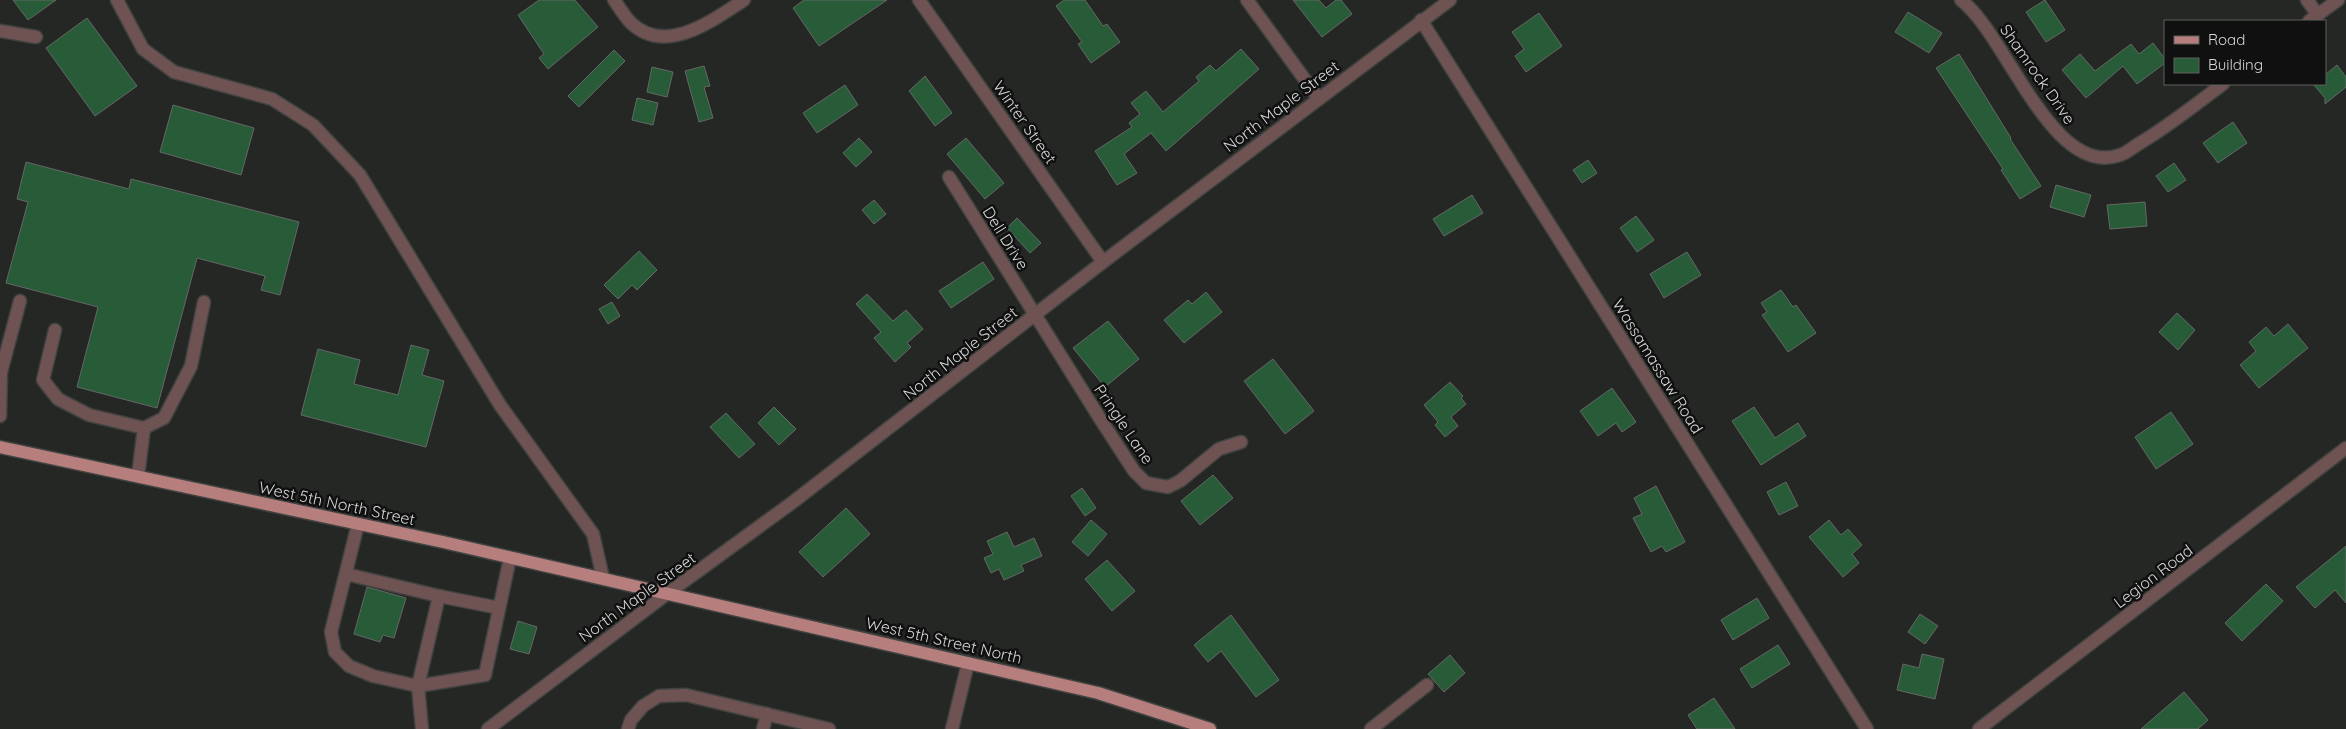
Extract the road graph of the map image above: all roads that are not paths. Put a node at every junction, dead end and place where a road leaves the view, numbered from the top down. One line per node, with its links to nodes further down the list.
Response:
1 (117, 0): 32 (street)
2 (614, 0): 3 (street)
3 (744, 0)
4 (919, 0): 17 (street, Winter Street)
5 (1247, 0): 15 (street)
6 (1450, 0): 11 (street, North Maple Street)
7 (1961, 0): 14 (street, Shamrock Drive)
8 (2307, 0): 10 (street)
9 (2338, 0): 10 (street)
10 (2313, 18)
11 (1421, 20): 15 (street, North Maple Street); 48 (street, Wassamassaw Road)
12 (0, 31): 13 (street)
13 (36, 37)
14 (2222, 85)
15 (1319, 98): 17 (street, North Maple Street)
16 (949, 177): 20 (street, Dell Drive)
17 (1103, 262): 20 (street, North Maple Street)
18 (20, 301): 22 (street)
19 (204, 302): 24 (street)
20 (1035, 316): 25 (street, Pringle Lane); 33 (street, North Maple Street)
21 (55, 330): 24 (street)
22 (1, 371): 23 (street)
23 (0, 416)
24 (144, 428): 28 (street)
25 (1241, 442)
26 (0, 447): 28 (main road, West 5th North Street)
27 (2346, 448): 49 (street, Legion Road)
28 (138, 476): 29 (main road, West 5th North Street)
29 (358, 524): 30 (main road, West 5th North Street); 31 (street)
30 (510, 558): 32 (main road, West 5th North Street); 35 (street)
31 (346, 574): 34 (street); 38 (street)
32 (603, 578): 33 (main road, West 5th North Street)
33 (668, 593): 36 (main road, West 5th Street North); 42 (street, North Maple Street)
34 (439, 596): 35 (street); 38 (street)
35 (499, 608): 38 (street)
36 (968, 663): 40 (main road, West 5th Street North); 46 (street)
37 (1427, 685): 47 (street)
38 (418, 686): 41 (street)
39 (767, 714): 43 (street); 44 (street); 45 (street)
40 (1200, 728)
41 (422, 729)
42 (488, 729)
43 (628, 729)
44 (764, 729)
45 (830, 729)
46 (952, 729)
47 (1371, 729)
48 (1867, 729)
49 (1979, 729)

